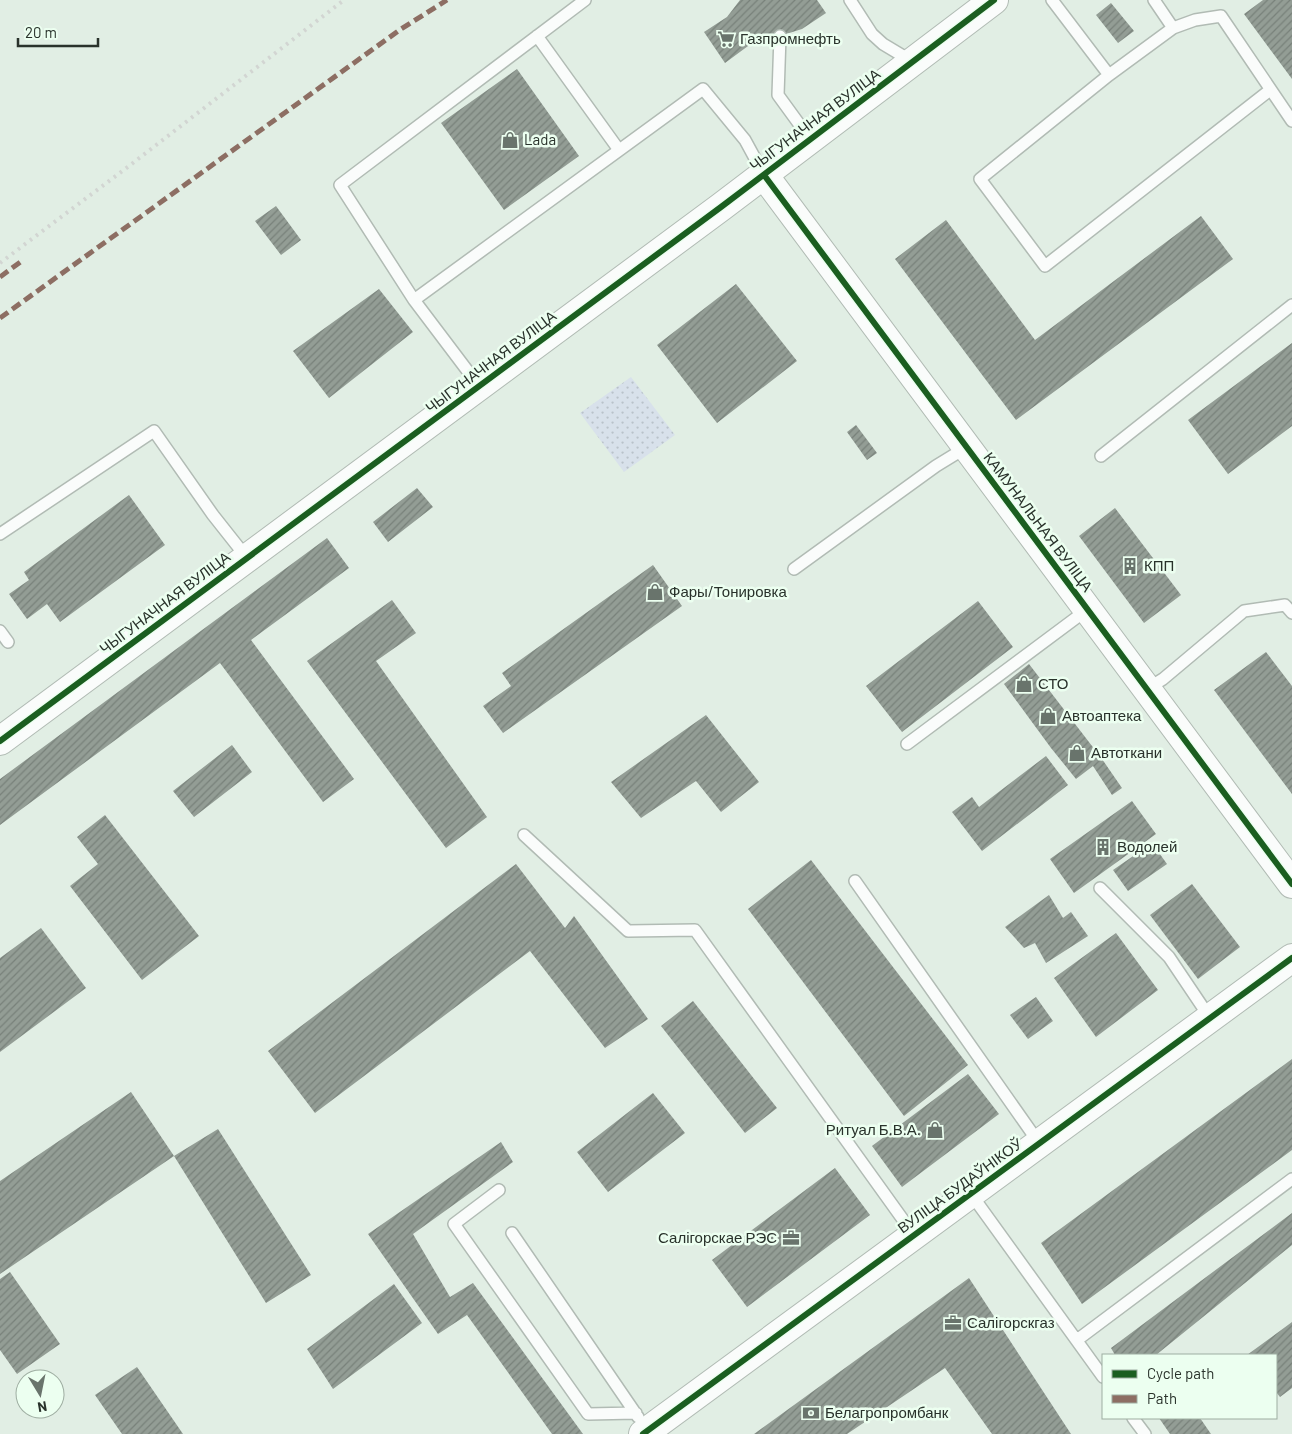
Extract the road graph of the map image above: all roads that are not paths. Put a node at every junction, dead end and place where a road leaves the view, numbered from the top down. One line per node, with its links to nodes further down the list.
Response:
1 (585, 0): 7 (lane)
2 (850, 0): 9 (lane)
3 (994, 0): 9 (street, ЧЫГУНАЧНАЯ ВУЛІЦА)
4 (1052, 0): 10 (lane)
5 (1154, 0): 6 (lane)
6 (1173, 28): 10 (lane); 11 (lane)
7 (537, 36): 14 (lane); 16 (lane)
8 (780, 36): 13 (lane)
9 (913, 62): 13 (street, ЧЫГУНАЧНАЯ ВУЛІЦА)
10 (1109, 74): 11 (lane)
11 (1270, 90): 12 (lane)
12 (1292, 121)
13 (810, 139): 15 (street, ЧЫГУНАЧНАЯ ВУЛІЦА)
14 (619, 150): 15 (lane); 16 (lane)
15 (764, 175): 18 (street, ЧЫГУНАЧНАЯ ВУЛІЦА); 19 (street, КАМУНАЛЬНАЯ ВУЛІЦА)
16 (414, 300): 18 (lane)
17 (1292, 305): 20 (lane)
18 (478, 386): 22 (street, ЧЫГУНАЧНАЯ ВУЛІЦА)
19 (967, 447): 23 (lane); 24 (street, КАМУНАЛЬНАЯ ВУЛІЦА)
20 (1101, 456)
21 (0, 534): 22 (lane)
22 (247, 558): 29 (street, ЧЫГУНАЧНАЯ ВУЛІЦА)
23 (794, 568)
24 (1088, 610): 28 (street, КАМУНАЛЬНАЯ ВУЛІЦА); 30 (lane)
25 (1292, 613): 28 (lane)
26 (0, 631): 27 (lane)
27 (8, 642)
28 (1147, 689): 33 (street, КАМУНАЛЬНАЯ ВУЛІЦА)
29 (0, 741)
30 (907, 744)
31 (524, 836): 42 (lane)
32 (855, 881): 37 (lane)
33 (1292, 884)
34 (1100, 888): 36 (lane)
35 (1292, 958): 36 (street, ВУЛІЦА БУДАЎНІКОЎ)
36 (1210, 1018): 37 (street, ВУЛІЦА БУДАЎНІКОЎ)
37 (1039, 1144): 40 (street, ВУЛІЦА БУДАЎНІКОЎ)
38 (1292, 1179): 43 (lane)
39 (499, 1190): 46 (lane)
40 (971, 1194): 42 (street, ВУЛІЦА БУДАЎНІКОЎ); 43 (lane)
41 (512, 1233): 46 (lane)
42 (914, 1235): 46 (street, ВУЛІЦА БУДАЎНІКОЎ)
43 (1077, 1340): 44 (lane)
44 (1102, 1376)
45 (1134, 1419): 47 (lane)
46 (642, 1426)
47 (1144, 1434)

